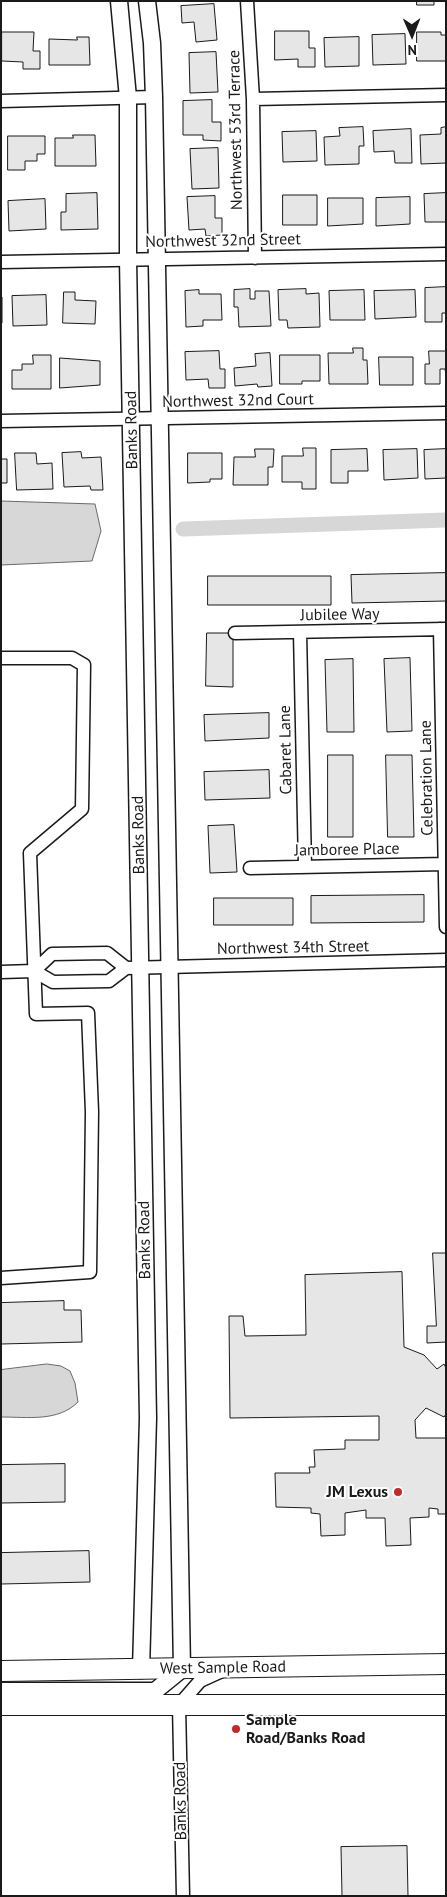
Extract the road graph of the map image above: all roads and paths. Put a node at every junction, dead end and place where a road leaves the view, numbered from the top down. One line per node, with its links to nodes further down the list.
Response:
1 (119, 1): 6 (street, Banks Road)
2 (147, 1): 5 (street, Banks Road)
3 (247, 1): 7 (street, Northwest 53rd Terrace)
4 (446, 95): 7 (street)
5 (154, 97): 6 (street); 10 (street, Banks Road)
6 (128, 98): 8 (street); 12 (street, Banks Road)
7 (253, 99): 11 (street, Northwest 53rd Terrace)
8 (1, 101)
9 (446, 254): 11 (street, Northwest 32nd Street)
10 (156, 258): 11 (street, Northwest 32nd Street); 12 (street, Northwest 32nd Street); 16 (street, Banks Road)
11 (255, 258)
12 (128, 259): 13 (street, Northwest 32nd Street); 15 (street, Banks Road)
13 (1, 262)
14 (446, 413): 16 (street, Northwest 32nd Court)
15 (132, 419): 16 (street, Northwest 32nd Court); 17 (street, Northwest 32nd Court); 27 (street, Banks Road)
16 (160, 419): 28 (street, Banks Road)
17 (1, 421)
18 (443, 629): 19 (street, Jubilee Way); 22 (street, Celebration Lane)
19 (300, 632): 20 (street, Jubilee Way); 23 (street, Cabaret Lane)
20 (235, 633)
21 (1, 658): 29 (street)
22 (445, 864): 23 (street, Jamboree Place); 25 (street, Celebration Lane)
23 (305, 867): 24 (street, Jamboree Place)
24 (250, 868)
25 (446, 927)
26 (446, 960): 28 (street, Northwest 34th Street)
27 (133, 968): 28 (street, Northwest 34th Street); 29 (street); 29 (street); 35 (street, Banks Road)
28 (169, 968): 34 (street, Banks Road)
29 (34, 971): 30 (street); 31 (street)
30 (1, 972)
31 (1, 1278)
32 (446, 1664): 33 (main road, West Sample Road)
33 (231, 1667): 34 (main road, West Sample Road); 40 (street)
34 (182, 1668): 35 (main road, West Sample Road); 37 (street)
35 (141, 1670): 36 (main road, West Sample Road)
36 (1, 1671)
37 (1, 1691)
38 (1, 1705): 40 (main road)
39 (446, 1705): 40 (main road)
40 (179, 1706): 41 (street, Banks Road)
41 (183, 1896)

